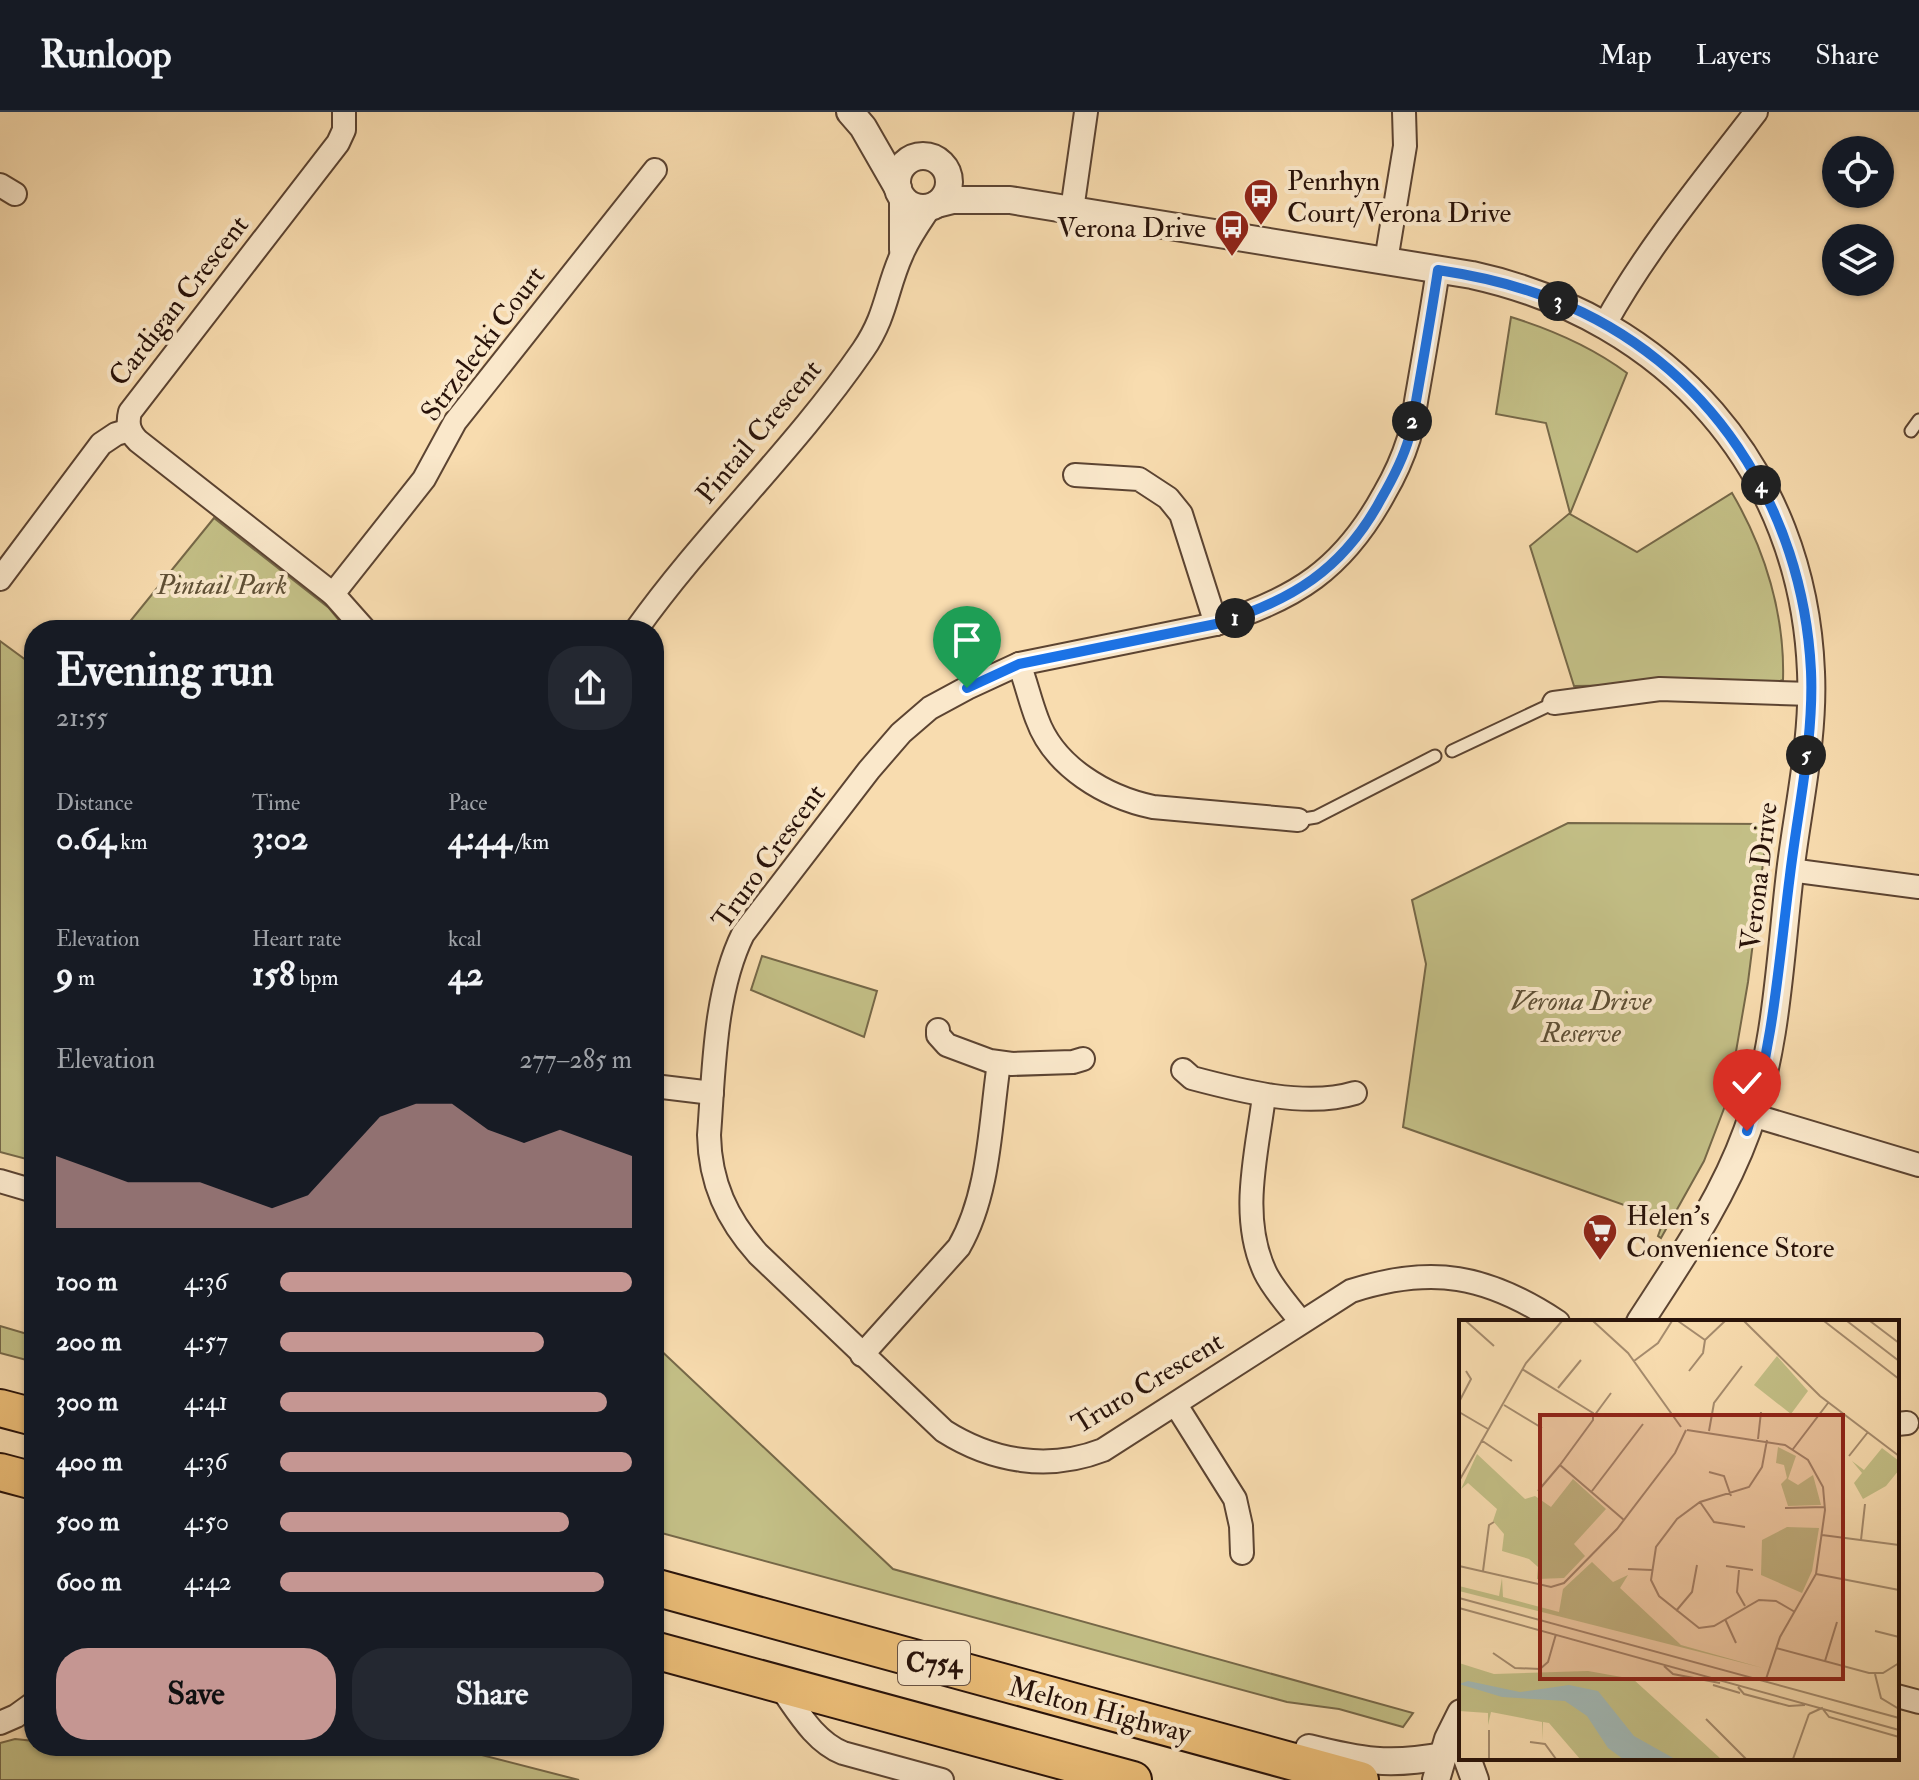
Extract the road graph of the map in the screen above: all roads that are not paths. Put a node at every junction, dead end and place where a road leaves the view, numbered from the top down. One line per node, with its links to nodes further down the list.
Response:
1 (1086, 112): 12 (street)
2 (1404, 112): 14 (street)
3 (1756, 112): 16 (street)
4 (348, 113): 18 (street, Cardigan Crescent)
5 (857, 120): 6 (street); 9 (street)
6 (920, 156): 7 (street); 9 (street)
7 (945, 167): 10 (street, Verona Drive); 11 (street)
8 (655, 170): 22 (street, Strzelecki Court)
9 (900, 191): 11 (street); 13 (street, Pintail Crescent)
10 (1010, 200): 11 (street, Verona Drive); 12 (street, Verona Drive)
11 (934, 205): 13 (street, Pintail Crescent)
12 (1072, 210): 14 (street, Verona Drive)
13 (901, 255): 24 (street, Pintail Crescent)
14 (1386, 261): 15 (street, Verona Drive)
15 (1438, 270): 16 (street, Verona Drive); 25 (street, Truro Crescent)
16 (1605, 324): 27 (street, Verona Drive)
17 (1919, 420): 19 (lane)
18 (130, 430): 21 (street); 22 (street, Cardigan Crescent)
19 (1911, 431)
20 (1075, 475): 25 (street)
21 (0, 579)
22 (333, 594): 23 (street, Cardigan Crescent)
23 (356, 620)
24 (643, 620)
25 (1216, 624): 26 (street, Truro Crescent)
26 (1019, 664): 31 (street); 39 (street, Truro Crescent)
27 (1811, 694): 28 (street); 32 (street, Verona Drive)
28 (1554, 703): 29 (lane)
29 (1452, 751)
30 (1435, 756): 31 (lane)
31 (1298, 820)
32 (1790, 870): 33 (street); 42 (street, Verona Drive)
33 (1919, 887)
34 (938, 1030): 36 (street)
35 (1083, 1059): 36 (street)
36 (999, 1063): 49 (street)
37 (1183, 1070): 41 (street)
38 (664, 1087): 39 (street)
39 (712, 1093): 49 (street, Truro Crescent)
40 (1355, 1093): 41 (street)
41 (1264, 1096): 48 (street)
42 (1752, 1115): 43 (street); 47 (street, Verona Drive)
43 (1919, 1165)
44 (0, 1181): 45 (street)
45 (24, 1188)
46 (1555, 1320): 48 (street, Truro Crescent)
47 (1641, 1320)
48 (1301, 1322): 50 (street, Truro Crescent)
49 (862, 1355): 50 (street, Truro Crescent)
50 (1176, 1405): 55 (street)
51 (0, 1408): 52 (highway)
52 (24, 1414)
53 (0, 1472): 54 (highway)
54 (24, 1478)
55 (1242, 1553)
56 (664, 1590): 64 (highway, Melton Highway / C754)
57 (664, 1653): 58 (highway, C754)
58 (778, 1684): 66 (street); 67 (highway, C754)
59 (1899, 1697): 60 (street)
60 (1919, 1702)
61 (24, 1710): 62 (street)
62 (0, 1723)
63 (1459, 1724): 65 (street)
64 (1214, 1740): 65 (street); 68 (highway, Melton Highway / C754)
65 (1452, 1764): 69 (street)
66 (942, 1780)
67 (1133, 1780)
68 (1360, 1780)
69 (1475, 1780)

